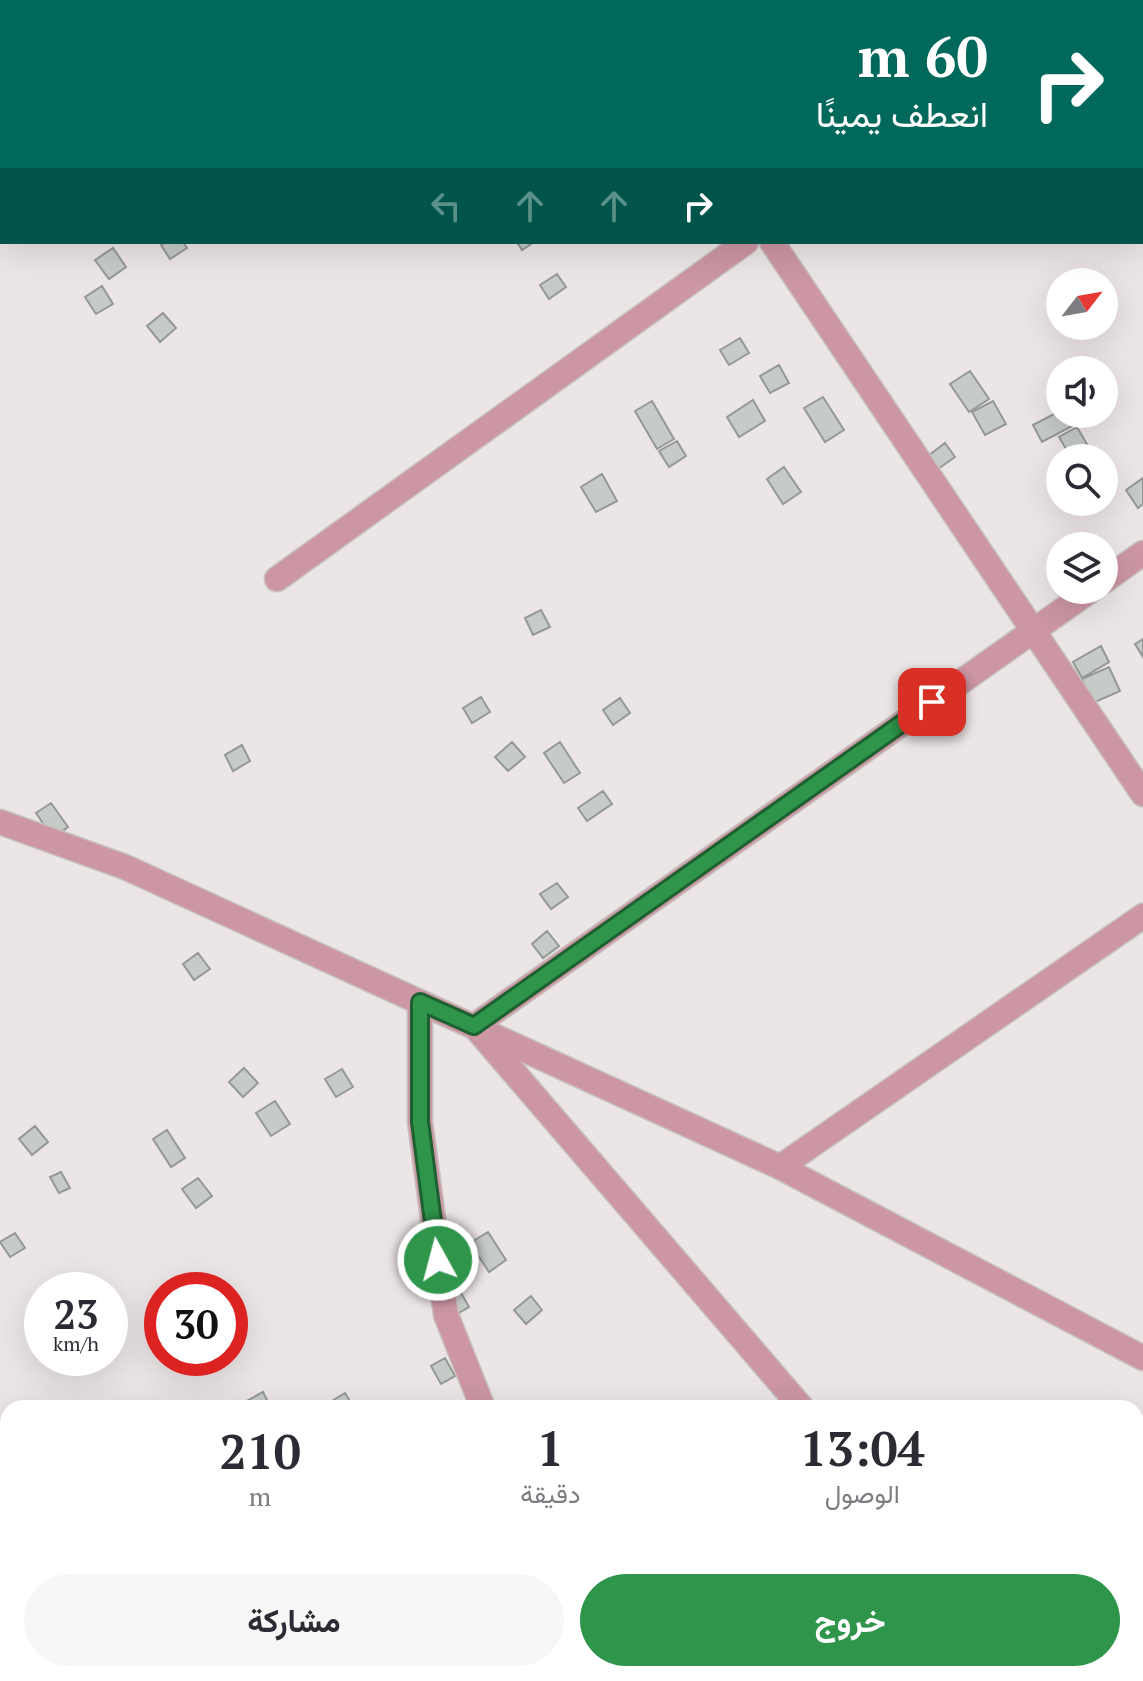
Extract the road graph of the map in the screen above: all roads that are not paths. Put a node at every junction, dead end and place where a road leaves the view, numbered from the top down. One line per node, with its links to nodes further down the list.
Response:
1 (743, 244): 5 (street)
2 (773, 244): 7 (street)
3 (1143, 553): 4 (street)
4 (1118, 571)
5 (277, 579)
6 (1071, 604): 7 (street)
7 (1034, 630): 8 (street); 12 (street)
8 (1143, 794)
9 (0, 822): 11 (street)
10 (1143, 916): 13 (street)
11 (420, 1002): 12 (street); 15 (street)
12 (474, 1026): 13 (street); 16 (street)
13 (780, 1167): 14 (street)
14 (1143, 1358)
15 (480, 1400)
16 (795, 1400)

